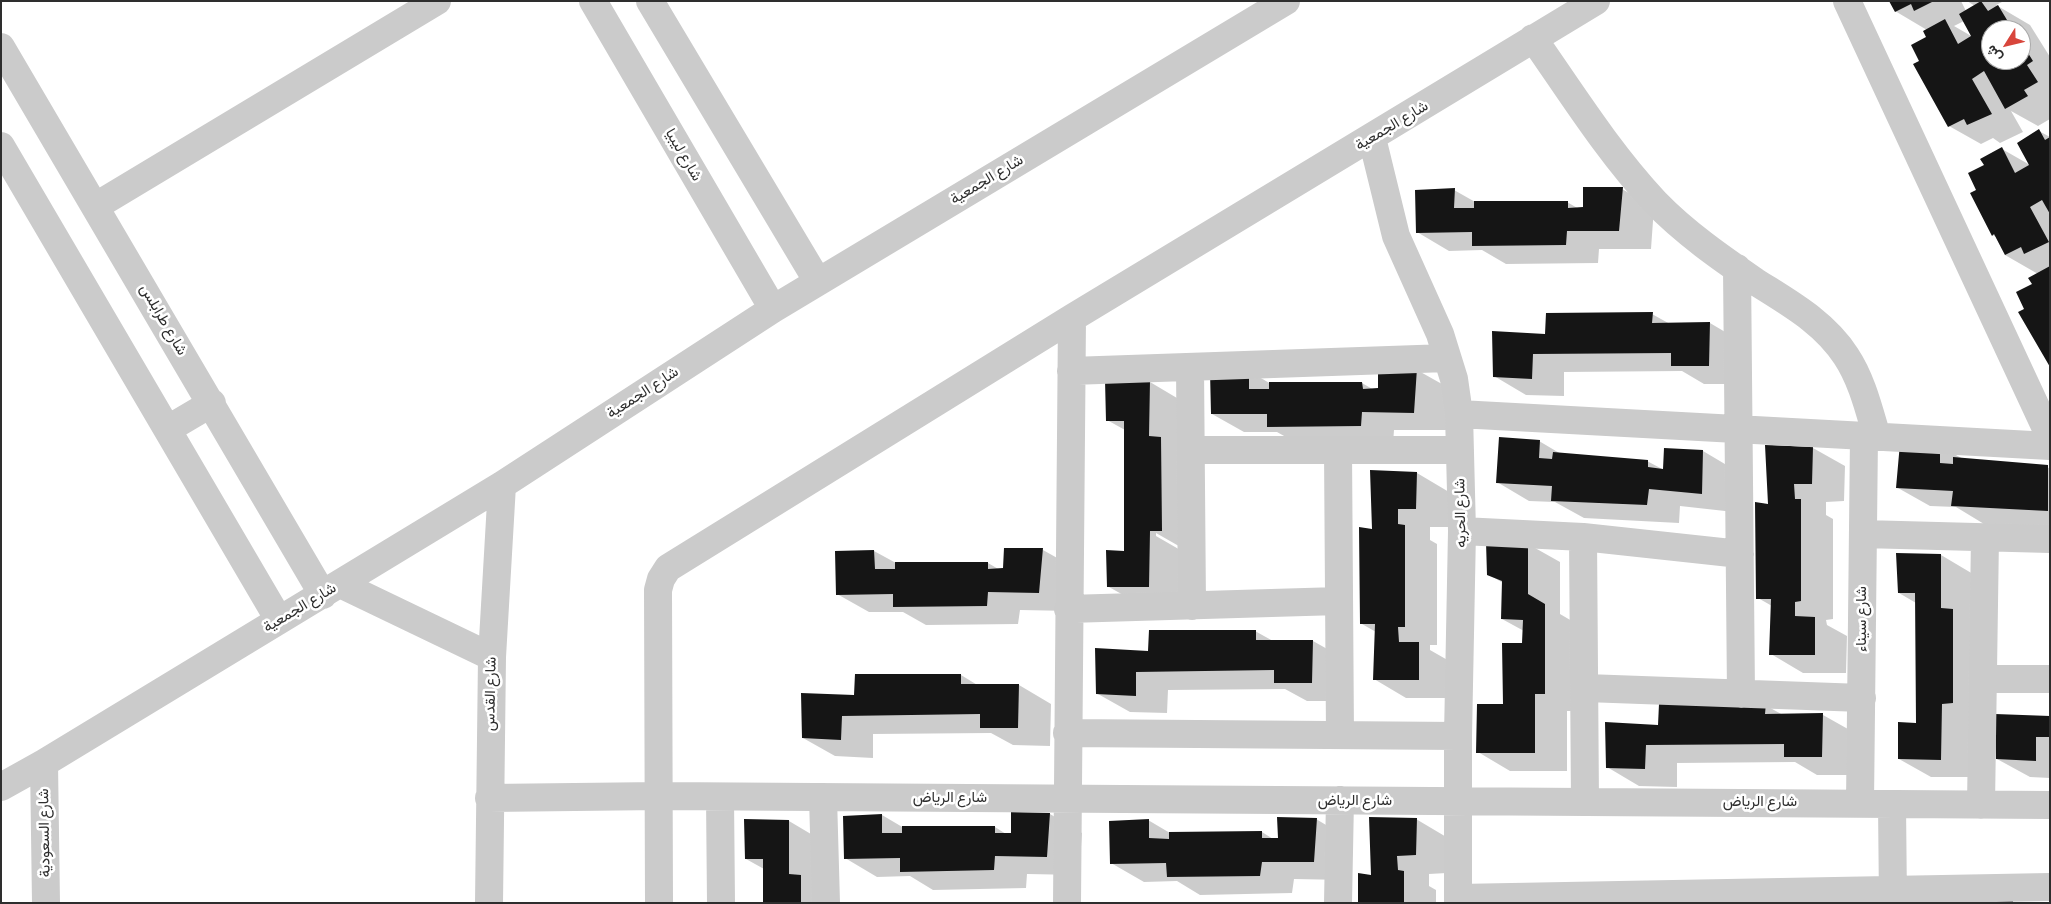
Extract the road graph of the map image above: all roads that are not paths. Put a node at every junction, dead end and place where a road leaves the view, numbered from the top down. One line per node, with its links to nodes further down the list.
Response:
1 (437, 1): 11 (street)
2 (593, 1): 14 (street, شارع ليبيا)
3 (650, 1): 13 (street)
4 (1286, 1): 13 (street, شارع الجمعية)
5 (1596, 1): 7 (street, شارع الجمعية)
6 (1847, 1): 24 (street)
7 (1533, 38): 9 (street, شارع الجمعية); 12 (street, شارع سيناء)
8 (1, 47): 11 (street, شارع طرابلس)
9 (1372, 138): 15 (street, شارع الجمعية); 16 (street, شارع الحريه)
10 (1, 146): 21 (street)
11 (96, 206): 19 (street, شارع طرابلس)
12 (1737, 268): 22 (street); 23 (street, شارع سيناء)
13 (818, 282): 14 (street, شارع الجمعية)
14 (773, 308): 29 (street, شارع الجمعية)
15 (1072, 318): 18 (street); 52 (street, شارع الجمعية)
16 (1447, 358): 17 (street); 20 (street, شارع الحريه)
17 (1190, 367): 18 (street); 26 (street)
18 (1071, 370): 39 (street)
19 (212, 403): 21 (street); 36 (street, شارع طرابلس)
20 (1459, 414): 22 (street); 28 (street, شارع الحريه)
21 (168, 429): 40 (street)
22 (1739, 429): 23 (street); 35 (street)
23 (1871, 436): 25 (street); 31 (street, شارع سيناء)
24 (2050, 436)
25 (2050, 446)
26 (1192, 450): 27 (street); 38 (street)
27 (1338, 450): 28 (street); 37 (street)
28 (1460, 450): 30 (street, شارع الحريه)
29 (502, 486): 36 (street, شارع الجمعية); 41 (street, شارع القدس)
30 (1462, 531): 32 (street); 49 (street, شارع الحريه)
31 (1863, 534): 33 (street); 46 (street, شارع سيناء)
32 (1583, 536): 35 (street); 44 (street)
33 (1985, 537): 34 (street); 43 (street)
34 (2050, 539)
35 (1740, 554): 45 (street)
36 (331, 590): 40 (street, شارع الجمعية); 41 (street)
37 (1339, 601): 38 (street); 48 (street)
38 (1192, 606): 39 (street)
39 (1068, 609): 47 (street)
40 (279, 620): 50 (street, شارع الجمعية)
41 (492, 657): 55 (street, شارع القدس)
42 (2050, 678): 43 (street)
43 (1983, 679): 62 (street)
44 (1586, 688): 45 (street); 59 (street)
45 (1741, 694): 46 (street)
46 (1862, 698): 60 (street, شارع سيناء)
47 (1066, 733): 48 (street); 56 (street)
48 (1340, 735): 49 (street)
49 (1458, 736): 58 (street, شارع الحريه)
50 (44, 763): 51 (street, شارع الجمعية); 69 (street, شارع السعودية)
51 (1, 787)
52 (660, 796): 53 (street, شارع الرياض); 55 (street, شارع الرياض); 71 (street)
53 (720, 797): 54 (street, شارع الرياض); 72 (street)
54 (823, 797): 56 (street, شارع الرياض); 73 (street)
55 (489, 798): 70 (street, شارع القدس)
56 (1066, 799): 57 (street, شارع الرياض); 74 (street)
57 (1340, 800): 58 (street, شارع الرياض); 75 (street)
58 (1458, 802): 59 (street, شارع الرياض); 67 (street, شارع الحريه)
59 (1585, 802): 60 (street, شارع الرياض)
60 (1860, 803): 61 (street, شارع الرياض)
61 (1892, 804): 62 (street, شارع الرياض); 66 (street)
62 (1981, 805): 63 (street, شارع الرياض)
63 (2050, 805)
64 (2050, 888): 65 (street)
65 (1947, 896): 66 (street)
66 (1893, 897): 68 (street)
67 (1458, 900): 68 (street)
68 (1524, 900)
69 (46, 903)
70 (489, 903)
71 (659, 903)
72 (721, 903)
73 (826, 903)
74 (1067, 903)
75 (1338, 903)

